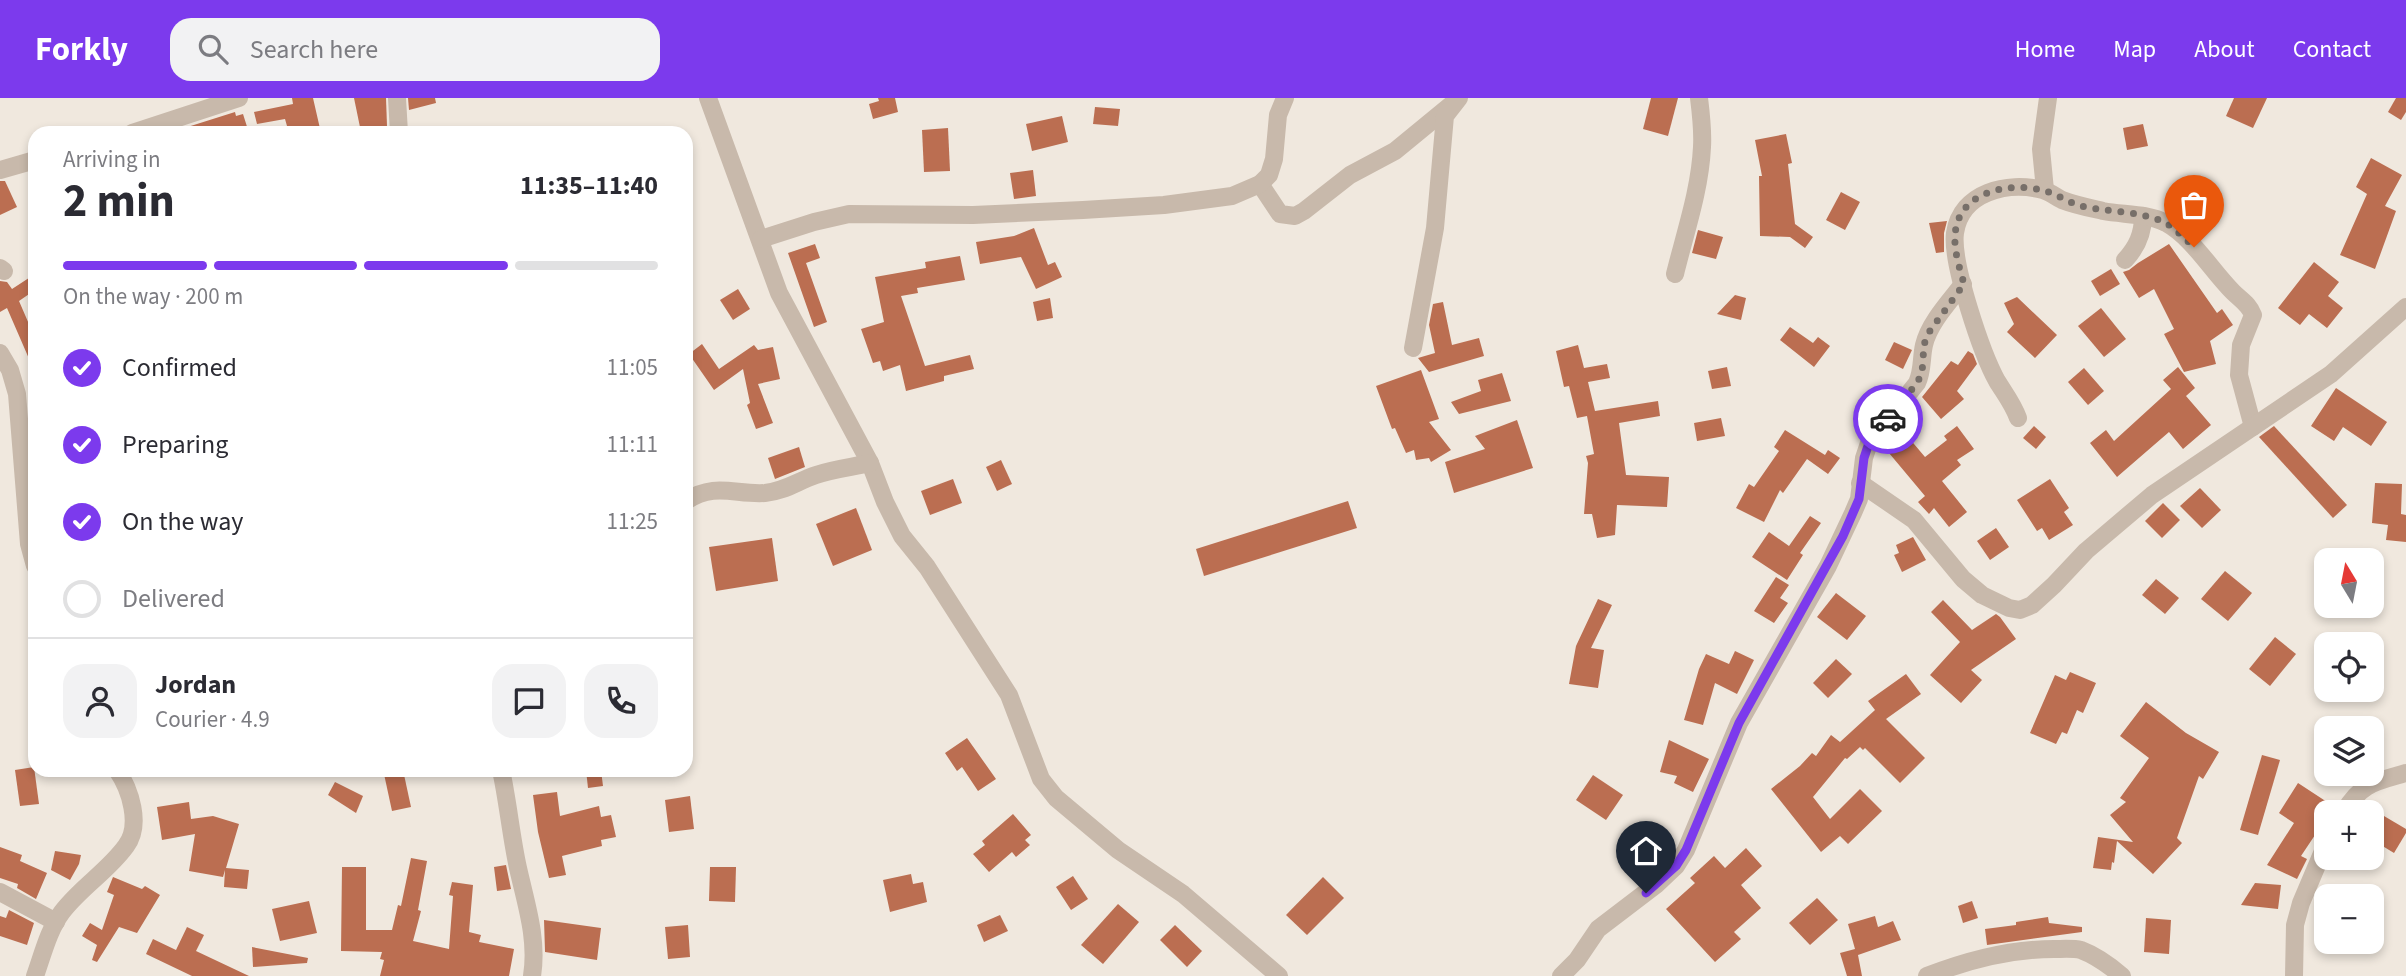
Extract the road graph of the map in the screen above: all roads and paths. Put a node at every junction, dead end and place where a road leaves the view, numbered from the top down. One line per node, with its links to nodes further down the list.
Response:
1 (239, 98): 8 (street)
2 (397, 98): 9 (street)
3 (708, 98): 15 (street)
4 (1285, 98): 12 (street)
5 (1459, 98): 12 (street); 20 (street)
6 (1699, 98): 17 (street)
7 (2048, 98): 13 (street)
8 (153, 126)
9 (399, 126)
10 (28, 162): 11 (street)
11 (0, 170)
12 (1259, 184): 15 (street)
13 (2045, 190): 14 (street); 18 (street)
14 (2143, 216): 16 (street); 23 (street)
15 (761, 239): 24 (street)
16 (2125, 260)
17 (1675, 274)
18 (1964, 284): 22 (street); 25 (street)
19 (2406, 307): 23 (street)
20 (1413, 348)
21 (0, 353): 27 (street)
22 (2018, 418)
23 (2253, 426): 25 (street)
24 (870, 463): 26 (street); 38 (street)
25 (1860, 483): 35 (street)
26 (693, 498)
27 (28, 532)
28 (2406, 773): 31 (street)
29 (122, 777): 34 (street)
30 (502, 777): 37 (street)
31 (2351, 800)
32 (2315, 870): 41 (street)
33 (0, 892): 34 (street)
34 (56, 922): 36 (street)
35 (1567, 975)
36 (35, 976)
37 (532, 976)
38 (1279, 976)
39 (1927, 976): 40 (street)
40 (2122, 976)
41 (2294, 976)

